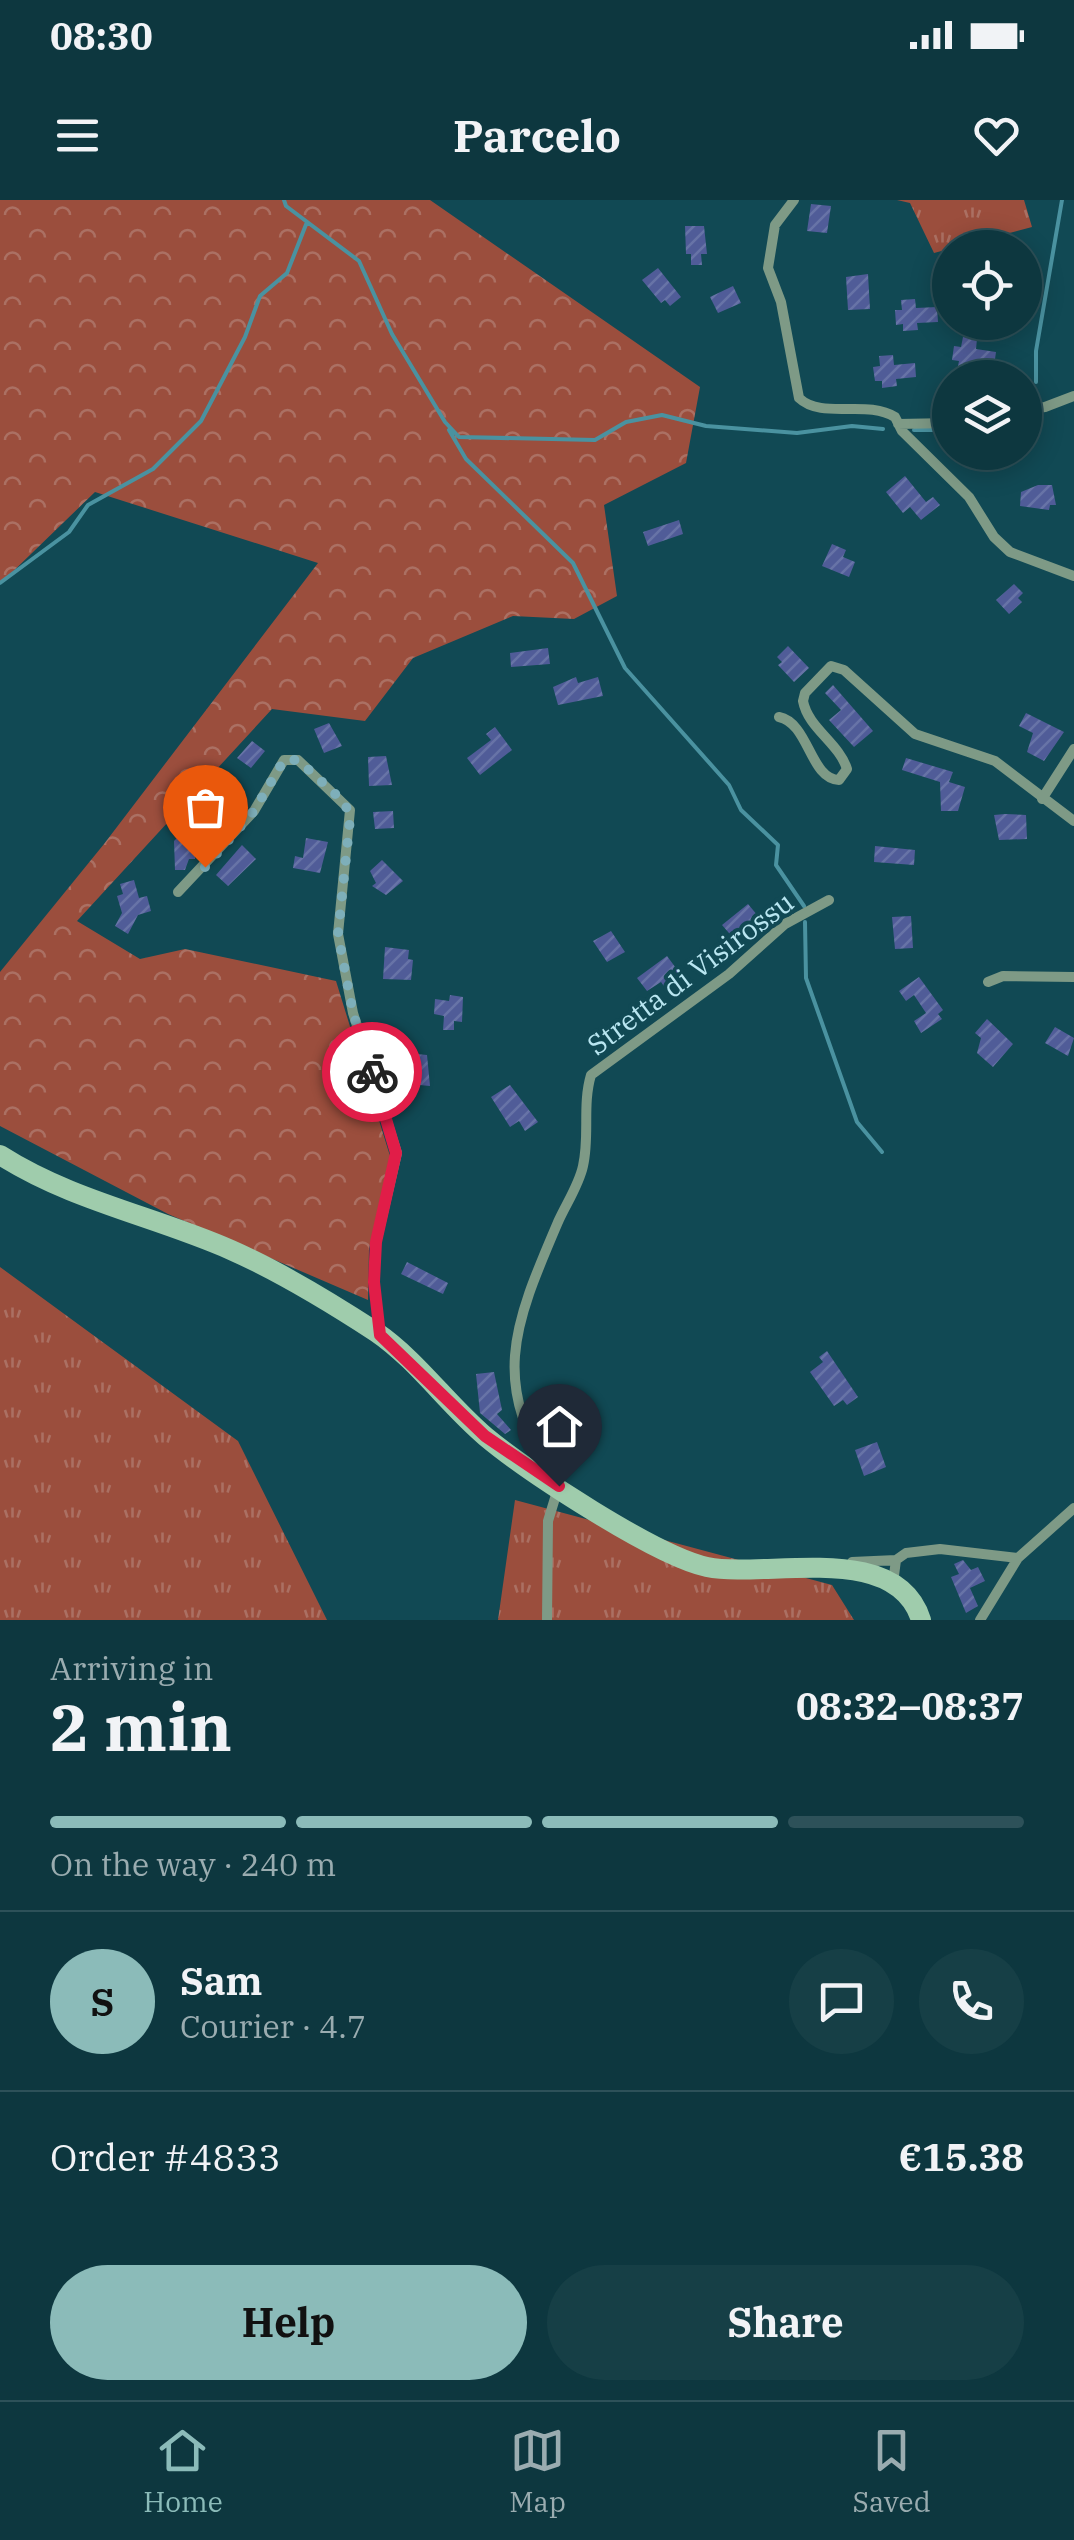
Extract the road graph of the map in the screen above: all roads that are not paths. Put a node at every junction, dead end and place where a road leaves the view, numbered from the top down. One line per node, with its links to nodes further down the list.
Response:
1 (794, 200): 5 (street)
2 (1074, 396): 3 (street)
3 (1042, 408)
4 (932, 423): 5 (street)
5 (898, 424): 6 (street)
6 (1074, 576)
7 (779, 718): 9 (street)
8 (1074, 749): 9 (street)
9 (1042, 798): 10 (street)
10 (1074, 822)
11 (178, 892): 16 (street)
12 (830, 900): 17 (street, Stretta di Visirossu)
13 (1074, 977): 14 (street)
14 (988, 982)
15 (0, 1155): 16 (street)
16 (380, 1335): 17 (street)
17 (559, 1486): 21 (street); 23 (street)
18 (1074, 1508): 19 (street)
19 (1018, 1558): 20 (street); 25 (street)
20 (896, 1560): 21 (street); 22 (street)
21 (829, 1568): 22 (street)
22 (893, 1584): 24 (street)
23 (547, 1620)
24 (921, 1620)
25 (980, 1620)

